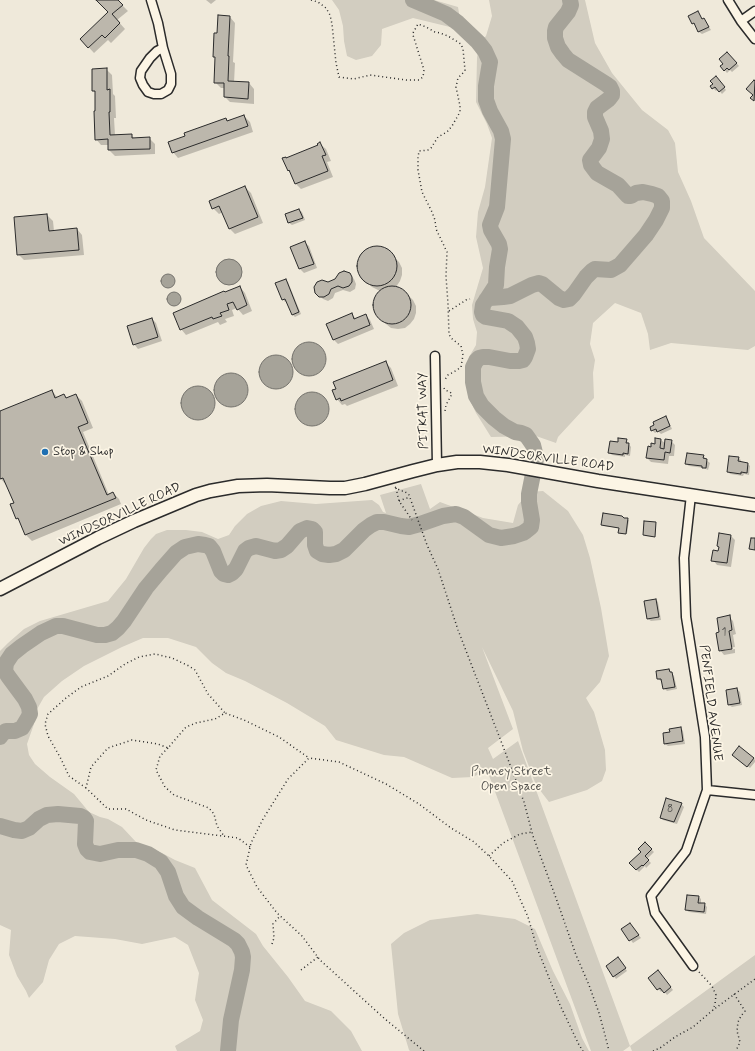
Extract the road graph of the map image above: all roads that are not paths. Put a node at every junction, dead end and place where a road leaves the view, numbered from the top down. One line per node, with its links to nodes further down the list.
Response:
1 (151, 0): 6 (street)
2 (728, 0): 4 (street)
3 (755, 11): 4 (street)
4 (741, 21): 5 (street)
5 (755, 38)
6 (163, 48): 6 (street)
7 (435, 356): 8 (street, PITKAT WAY)
8 (437, 465): 9 (main road, WINDSORVILLE ROAD); 11 (main road, WINDSORVILLE ROAD)
9 (690, 495): 10 (main road, WINDSORVILLE ROAD); 12 (street, PENFIELD AVENUE)
10 (755, 505)
11 (0, 589)
12 (707, 790): 13 (street); 14 (street, PENFIELD AVENUE)
13 (755, 795)
14 (693, 966)

